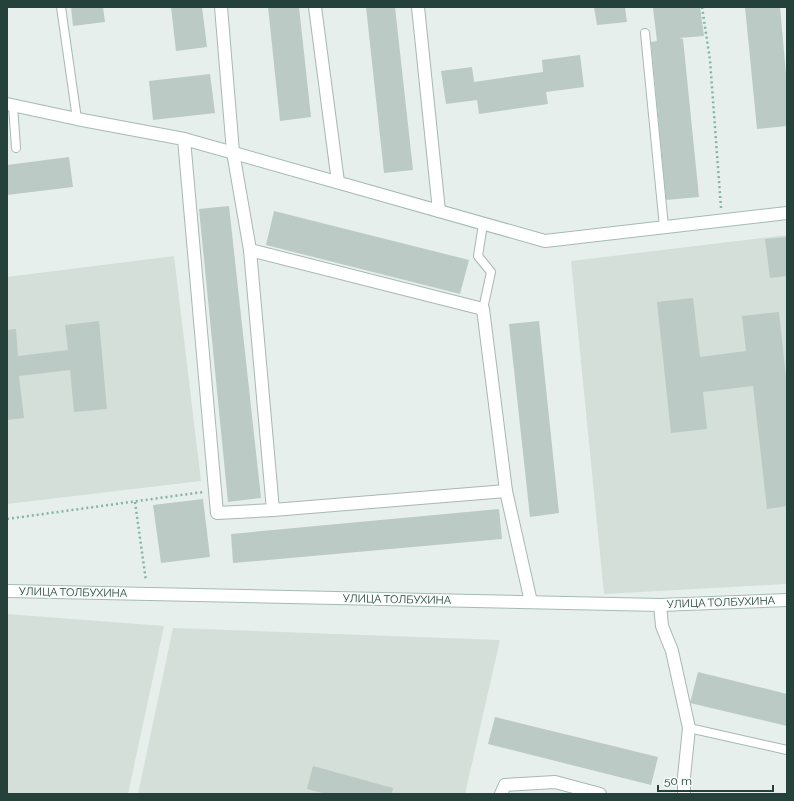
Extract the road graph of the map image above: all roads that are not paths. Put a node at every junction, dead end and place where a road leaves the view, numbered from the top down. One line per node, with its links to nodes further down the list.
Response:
1 (61, 7): 7 (lane)
2 (221, 7): 10 (street)
3 (315, 7): 11 (street)
4 (418, 7): 12 (street)
5 (645, 33): 15 (lane)
6 (10, 104): 7 (street); 9 (lane)
7 (77, 119): 8 (street)
8 (184, 138): 10 (street); 19 (street)
9 (16, 148)
10 (233, 152): 11 (street); 16 (street)
11 (338, 182): 12 (street)
12 (439, 211): 14 (street)
13 (787, 213): 15 (street)
14 (484, 224): 15 (street); 17 (lane)
15 (664, 227)
16 (250, 250): 17 (street); 19 (street)
17 (483, 309): 18 (street)
18 (506, 491): 19 (street); 22 (street)
19 (273, 510)
20 (7, 591): 22 (street, УЛИЦА ТОЛБУХИНА)
21 (787, 600): 23 (street, УЛИЦА ТОЛБУХИНА)
22 (530, 602): 23 (street, УЛИЦА ТОЛБУХИНА)
23 (660, 605): 24 (street)
24 (689, 728): 25 (lane); 28 (street)
25 (787, 750)
26 (501, 794): 27 (street)
27 (600, 794)
28 (684, 794)

